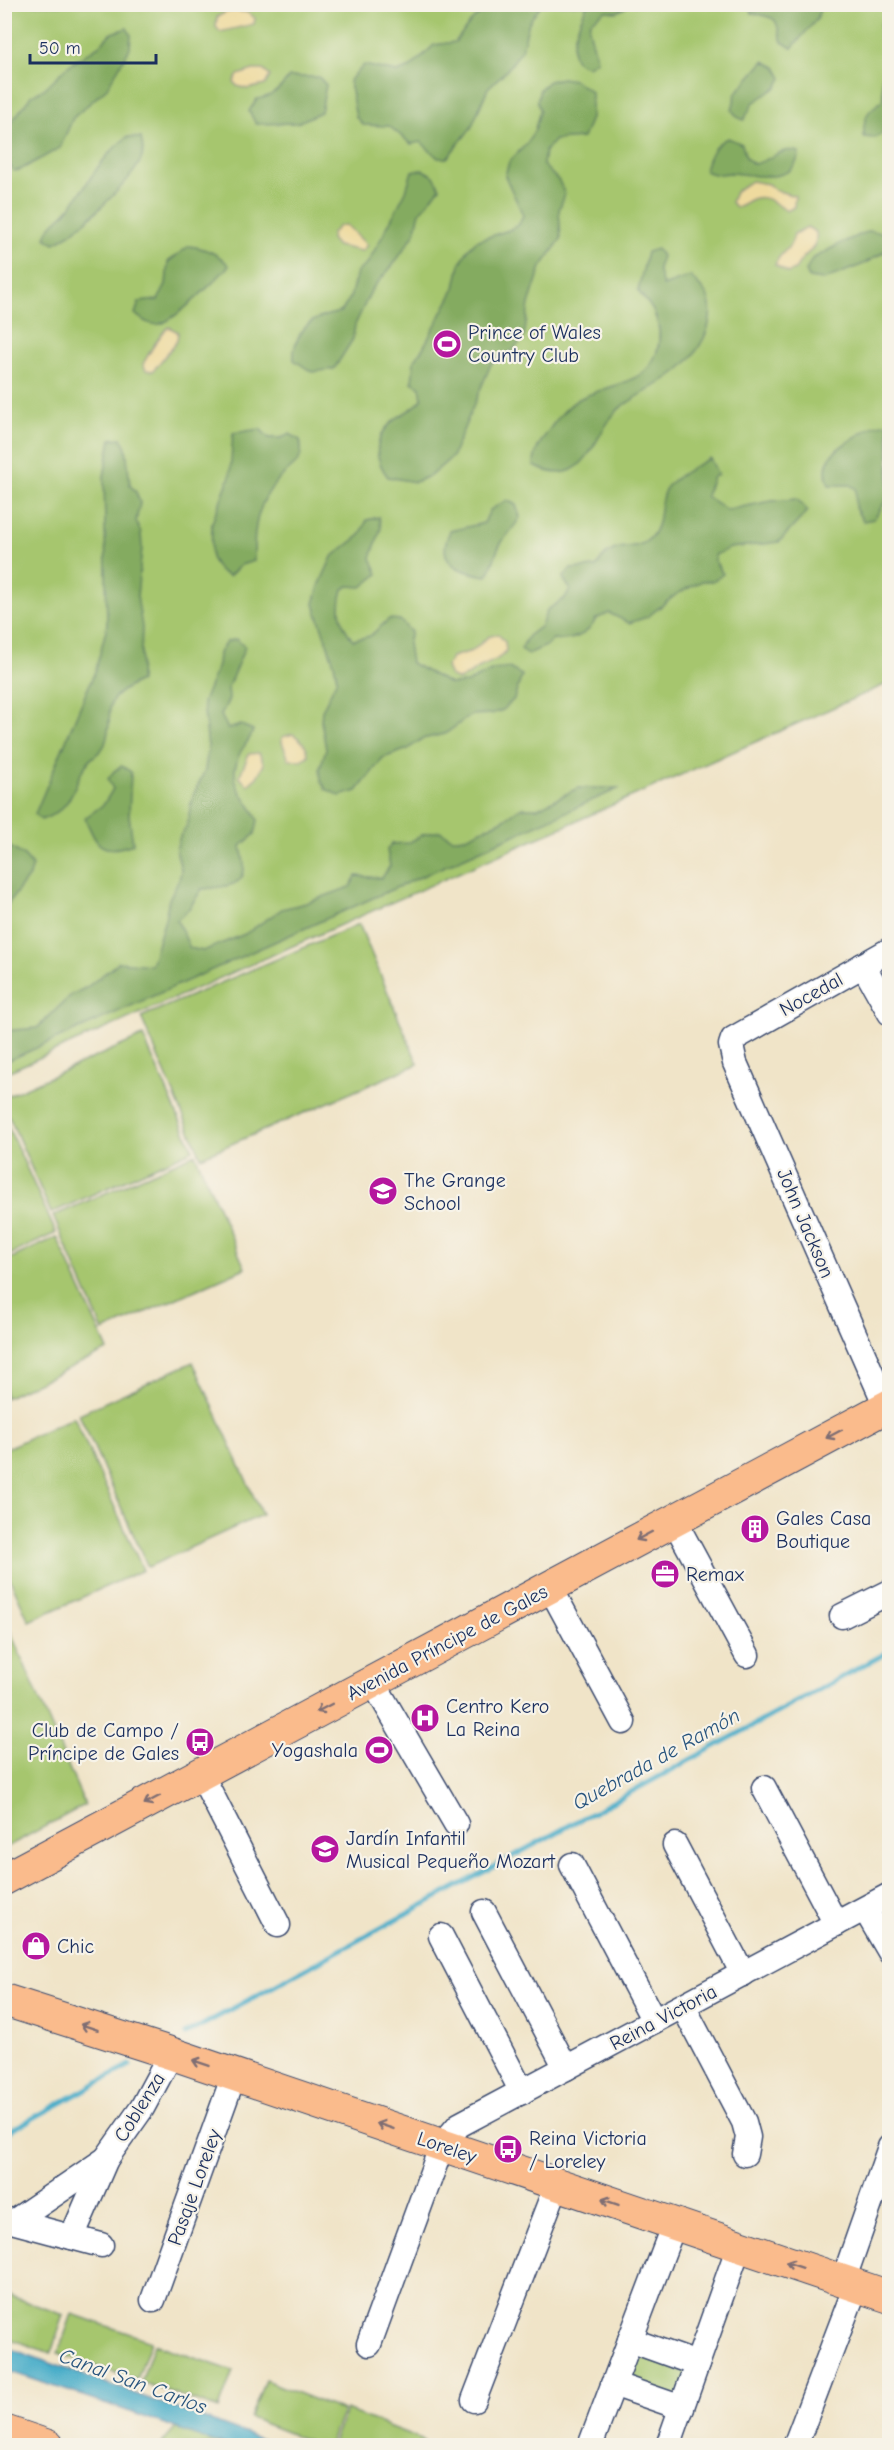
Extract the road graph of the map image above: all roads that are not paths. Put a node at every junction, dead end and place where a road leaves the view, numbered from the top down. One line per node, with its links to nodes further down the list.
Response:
1 (890, 951): 2 (street, Nocedal)
2 (863, 965): 3 (street); 4 (street, Nocedal)
3 (890, 1013)
4 (733, 1039): 5 (street, John Jackson)
5 (888, 1409): 6 (main road, Avenida Príncipe de Gales, one-way to 6)
6 (674, 1520): 7 (main road, Avenida Príncipe de Gales, one-way to 7); 10 (street)
7 (550, 1587): 11 (main road, Avenida Príncipe de Gales); 12 (street)
8 (890, 1592): 9 (street)
9 (842, 1616)
10 (747, 1655)
11 (373, 1682): 13 (main road, Avenida Príncipe de Gales, one-way to 13); 15 (street)
12 (622, 1722)
13 (201, 1774): 18 (main road, Avenida Príncipe de Gales, one-way to 18); 22 (street)
14 (764, 1788): 23 (street)
15 (456, 1824)
16 (675, 1845): 26 (street)
17 (572, 1865): 29 (street)
18 (4, 1879)
19 (890, 1895): 20 (street, Reina Victoria)
20 (865, 1909): 23 (street, Reina Victoria); 25 (street)
21 (484, 1911): 31 (street)
22 (278, 1924)
23 (836, 1924): 26 (street, Reina Victoria)
24 (441, 1936): 33 (street)
25 (890, 1952)
26 (743, 1974): 28 (street, Reina Victoria)
27 (4, 2000): 30 (main road, Loreley, one-way to 27)
28 (683, 2006): 29 (street, Reina Victoria); 36 (street)
29 (654, 2021): 31 (street, Reina Victoria)
30 (161, 2050): 32 (main road, Loreley, one-way to 30); 37 (street, Coblenza)
31 (566, 2068): 33 (street, Reina Victoria)
32 (234, 2075): 34 (main road, Loreley, one-way to 32); 46 (street, Pasaje Loreley)
33 (522, 2092): 34 (street, Reina Victoria)
34 (442, 2145): 38 (main road, Loreley); 48 (street)
35 (890, 2148): 44 (street)
36 (745, 2154)
37 (106, 2159): 39 (street, Coblenza); 41 (street, Coblenza)
38 (557, 2184): 40 (main road, Loreley, one-way to 38); 51 (street)
39 (10, 2220): 41 (street, Coblenza)
40 (674, 2224): 43 (main road, Loreley); 47 (street)
41 (72, 2237): 42 (street, Coblenza)
42 (101, 2245)
43 (739, 2246): 44 (main road, Loreley, one-way to 43); 49 (street)
44 (850, 2284): 45 (main road, Loreley); 57 (street)
45 (890, 2297)
46 (153, 2300)
47 (630, 2340): 49 (street); 50 (street)
48 (369, 2344)
49 (697, 2364): 52 (street)
50 (613, 2384): 52 (street); 55 (street)
51 (474, 2400)
52 (682, 2408): 56 (street)
53 (4, 2431): 54 (main road)
54 (48, 2445)
55 (590, 2445)
56 (668, 2445)
57 (795, 2445)

